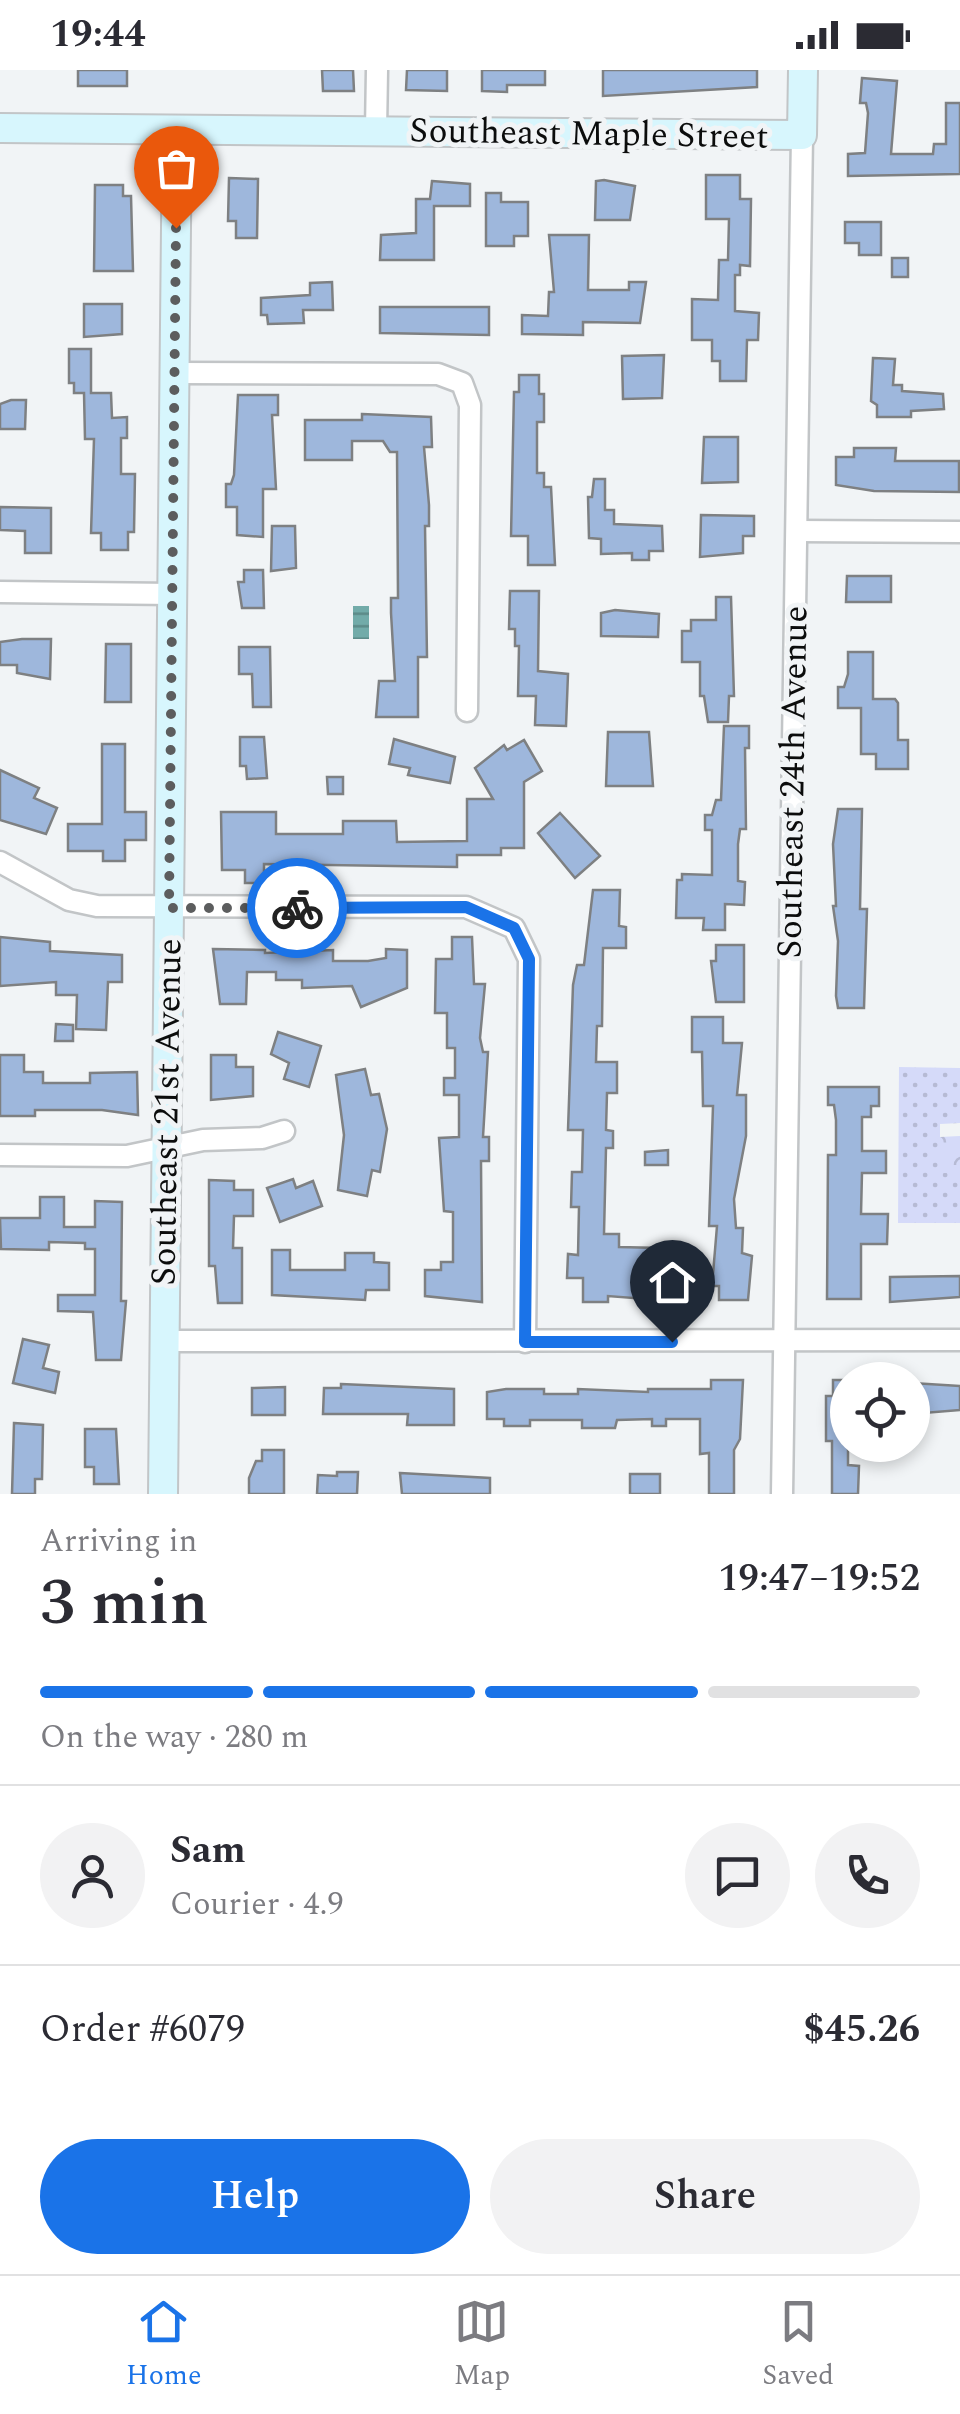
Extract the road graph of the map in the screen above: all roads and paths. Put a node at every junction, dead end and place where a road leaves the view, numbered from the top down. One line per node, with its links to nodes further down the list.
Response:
1 (377, 70): 5 (street, Southeast Maple Street)
2 (803, 70): 6 (street, Southeast 24th Avenue)
3 (0, 128): 4 (street, Southeast Maple Street)
4 (177, 130): 5 (street, Southeast Maple Street); 7 (street, Southeast 21st Avenue)
5 (376, 131): 6 (street, Southeast Maple Street)
6 (802, 135): 8 (street, Southeast 24th Avenue)
7 (176, 373): 11 (street, Southeast 21st Avenue); 12 (street)
8 (797, 531): 9 (street); 20 (street, Southeast 24th Avenue)
9 (960, 532)
10 (0, 592): 11 (street)
11 (173, 594): 14 (street, Southeast 21st Avenue)
12 (467, 711)
13 (0, 862): 14 (street)
14 (169, 908): 16 (street, Southeast 21st Avenue); 21 (street)
15 (284, 1131): 16 (street)
16 (167, 1149): 17 (street); 19 (street, Southeast 21st Avenue)
17 (0, 1155)
18 (960, 1340): 20 (street)
19 (165, 1341): 21 (street); 22 (street, Southeast 21st Avenue)
20 (783, 1341): 21 (street); 23 (street, Southeast 24th Avenue)
21 (525, 1342)
22 (163, 1494)
23 (782, 1494)

